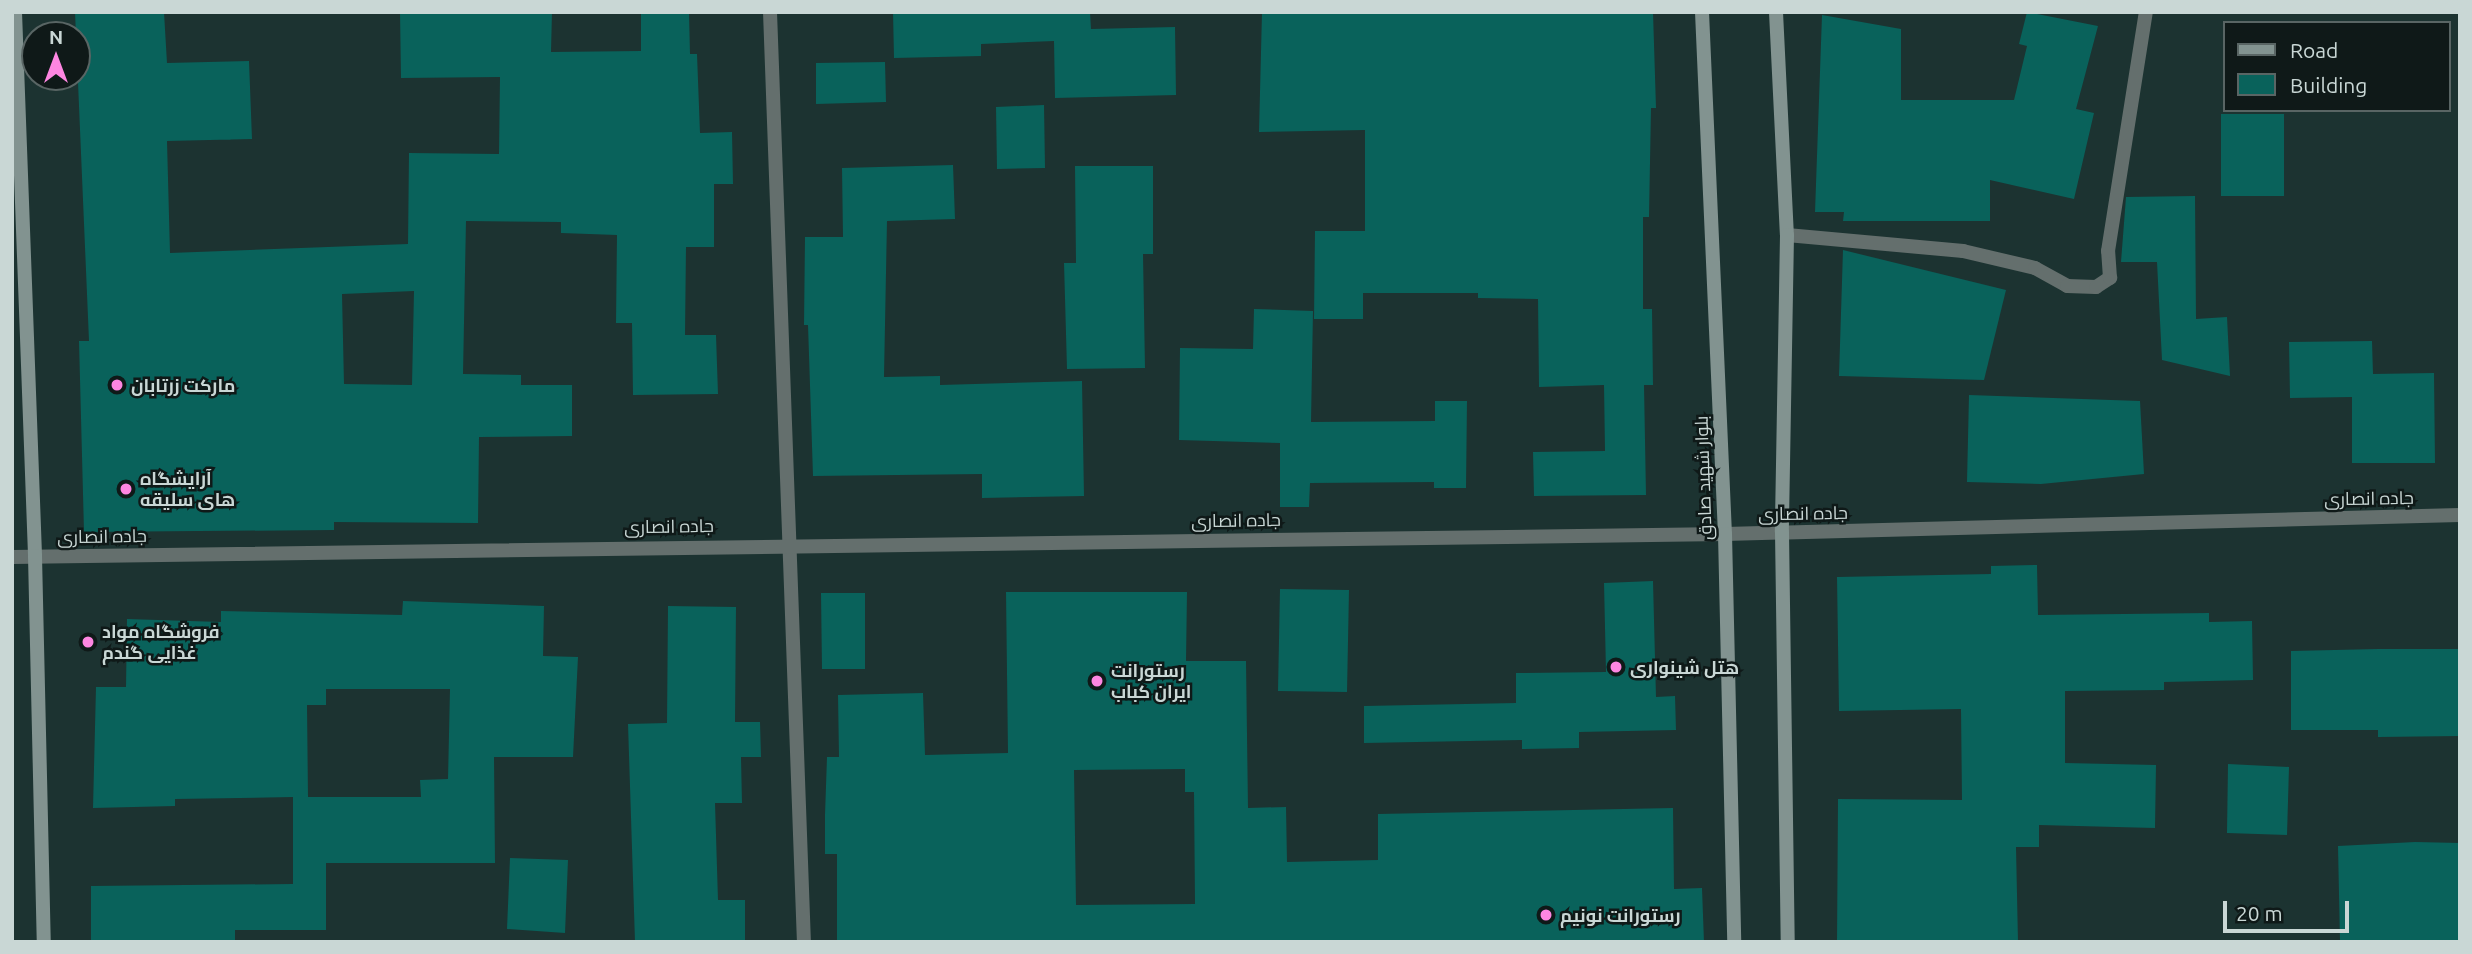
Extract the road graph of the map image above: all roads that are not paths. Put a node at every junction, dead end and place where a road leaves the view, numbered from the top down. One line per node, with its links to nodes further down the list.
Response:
1 (15, 12): 12 (main road)
2 (771, 12): 10 (street)
3 (1702, 12): 9 (main road, بلوار شهید صادق)
4 (1776, 12): 6 (main road)
5 (2146, 12): 6 (street)
6 (1787, 235): 8 (main road)
7 (2460, 515): 8 (street, جاده انصاری)
8 (1782, 532): 9 (street, جاده انصاری); 16 (main road)
9 (1725, 534): 10 (street, جاده انصاری); 15 (main road, بلوار شهید صادق)
10 (793, 544): 12 (street, جاده انصاری); 14 (street)
11 (12, 556): 12 (street, جاده انصاری)
12 (36, 556): 13 (main road)
13 (44, 942)
14 (804, 942)
15 (1734, 942)
16 (1788, 942)

